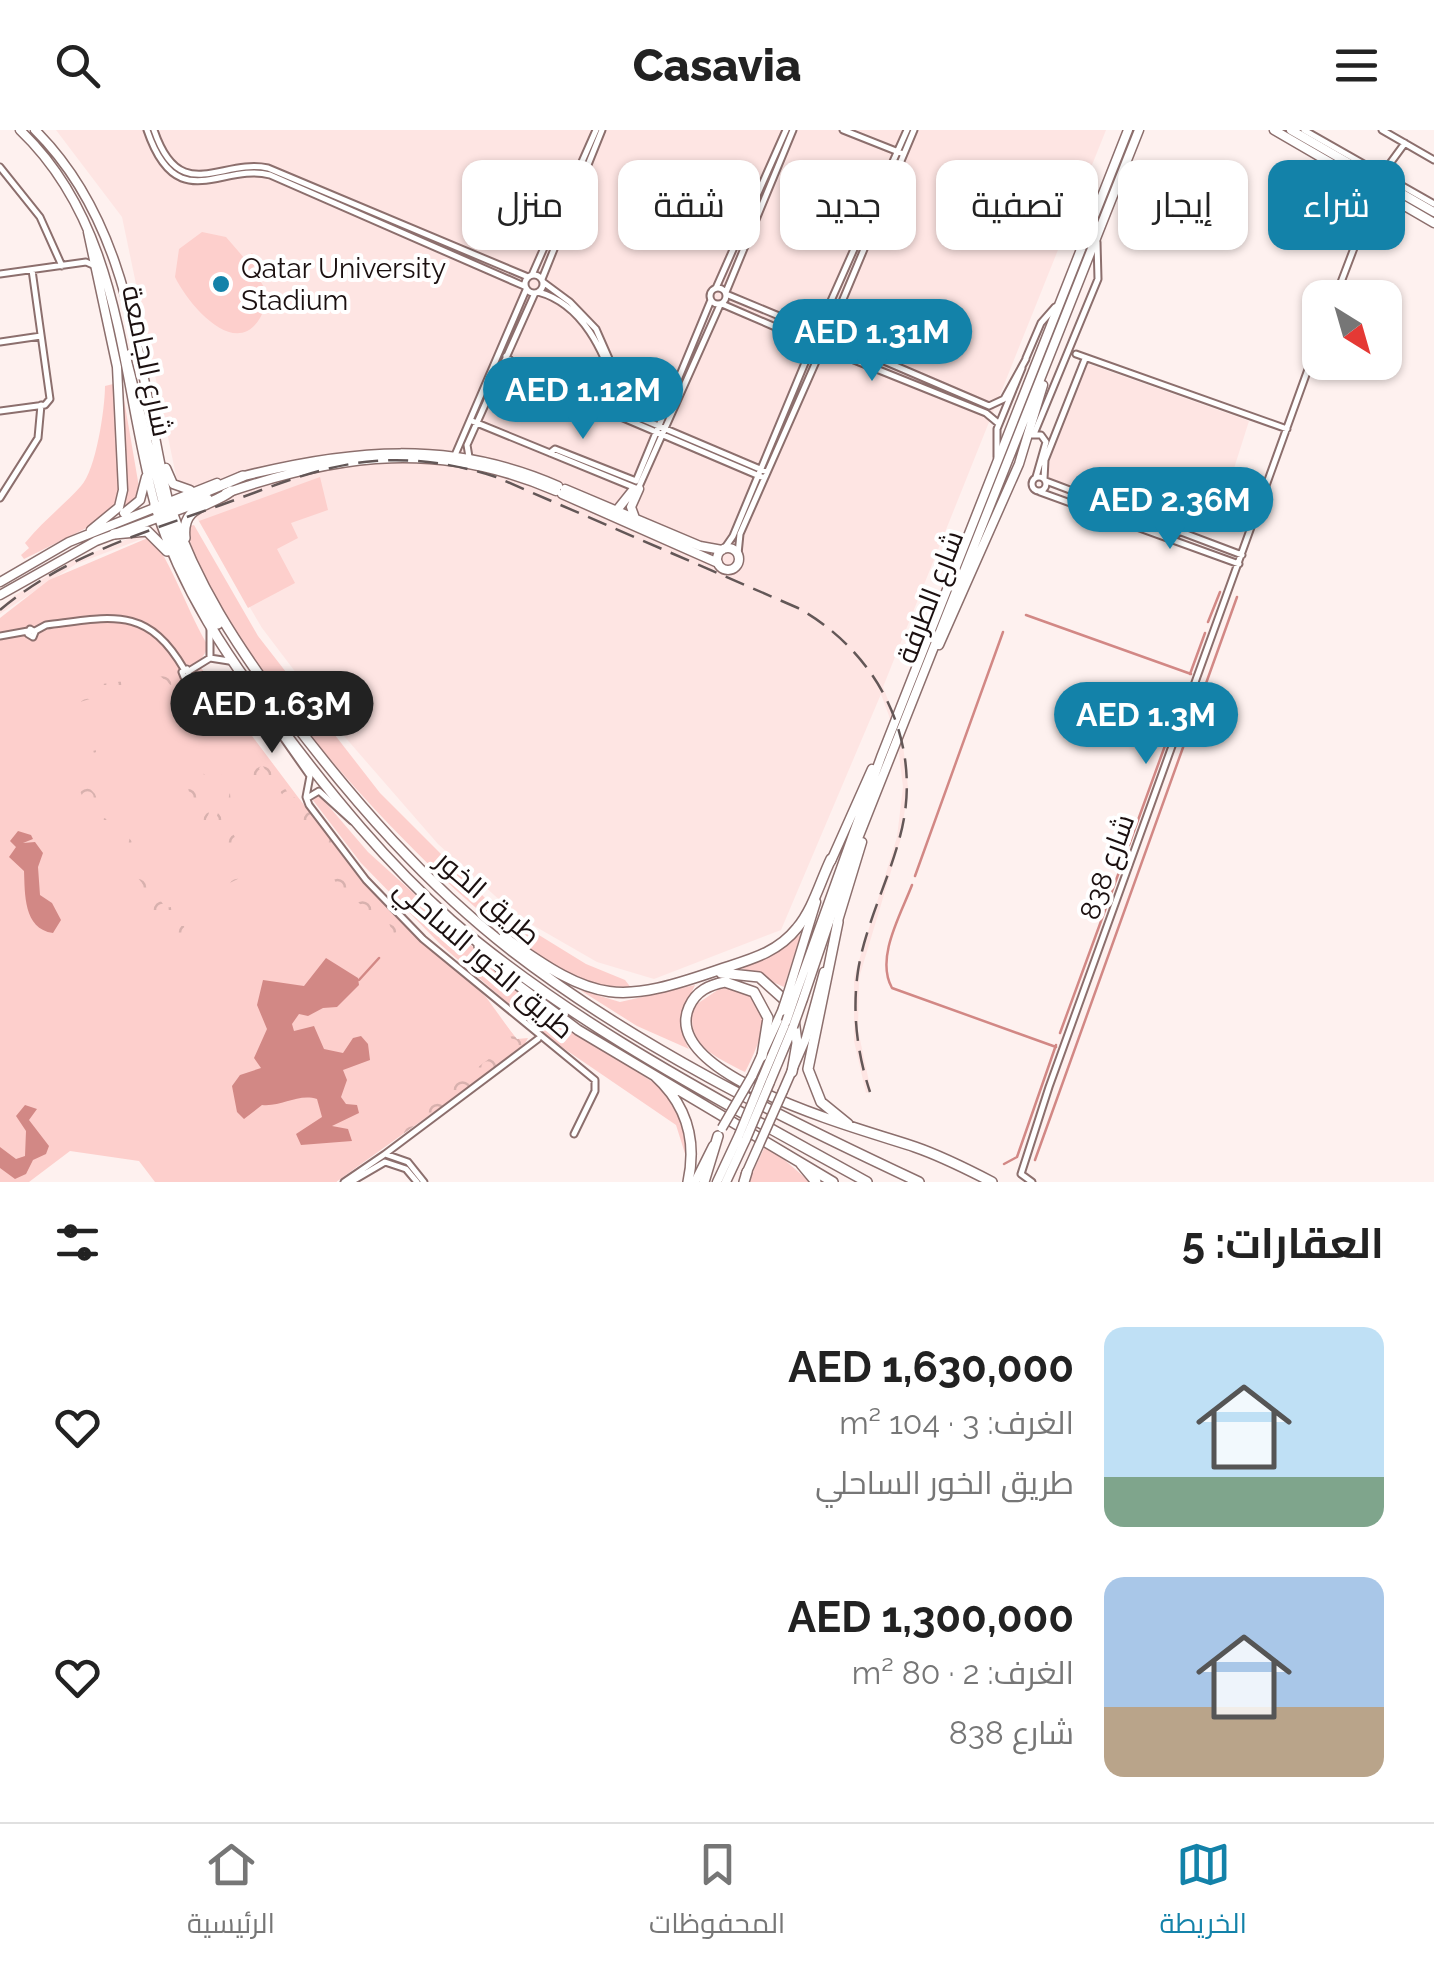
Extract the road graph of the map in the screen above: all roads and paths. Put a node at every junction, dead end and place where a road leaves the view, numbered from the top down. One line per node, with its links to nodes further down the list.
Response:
1 (20, 130): 27 (main road, شارع الجامعة)
2 (34, 130): 74 (main road, شارع الجامعة)
3 (150, 130): 30 (street)
4 (599, 130): 40 (street); 42 (street)
5 (790, 130): 22 (street)
6 (844, 130): 15 (street)
7 (906, 130): 15 (street)
8 (914, 130): 15 (street)
9 (1133, 130): 29 (main road, شارع الطرفة); 43 (main road, شارع الطرفة)
10 (1274, 130): 17 (main road)
11 (1292, 130): 26 (main road)
12 (1304, 130): 18 (street)
13 (1382, 130): 14 (street)
14 (1405, 142): 19 (street); 20 (street)
15 (900, 153): 16 (street)
16 (897, 160)
17 (1327, 160)
18 (1357, 160)
19 (1395, 160)
20 (1434, 160)
21 (0, 166): 37 (street)
22 (767, 183): 46 (street); 48 (street)
23 (1405, 188): 24 (street)
24 (1434, 204)
25 (1405, 205): 28 (main road)
26 (1434, 212)
27 (88, 222): 36 (main road); 44 (main road, شارع الجامعة)
28 (1434, 222)
29 (1098, 239)
30 (438, 243): 40 (street); 45 (street)
31 (856, 250): 51 (street)
32 (861, 250): 53 (street)
33 (1094, 250): 65 (main road, شارع الطرفة)
34 (1097, 250): 56 (street)
35 (1353, 250): 41 (street)
36 (92, 263): 37 (street); 44 (main road); 101 (main road)
37 (62, 266): 38 (street)
38 (32, 270): 39 (street); 52 (street)
39 (0, 274)
40 (530, 276): 42 (street); 45 (street)
41 (1342, 280)
42 (542, 281): 47 (street); 72 (street)
43 (1070, 284): 61 (street, شارع الطرفة); 83 (main road, شارع الطرفة)
44 (109, 287): 58 (main road, شارع الجامعة)
45 (525, 288): 47 (street); 73 (street)
46 (716, 288): 48 (street); 49 (street)
47 (536, 293): 60 (street); 68 (street)
48 (726, 293): 50 (street); 51 (street)
49 (711, 300): 50 (street); 77 (street)
50 (721, 305): 55 (street); 77 (street)
51 (816, 331): 53 (street); 55 (street)
52 (42, 336): 54 (street); 69 (street)
53 (828, 336): 57 (street); 67 (street)
54 (0, 342)
55 (811, 344): 57 (street); 85 (street)
56 (1069, 346): 59 (street); 78 (street)
57 (823, 348): 67 (street); 85 (street)
58 (122, 353): 84 (main road, شارع الجامعة); 94 (main road)
59 (1076, 354): 62 (street); 63 (street)
60 (506, 356): 64 (street); 68 (street)
61 (1026, 359): 70 (street); 75 (street, شارع الطرفة)
62 (1088, 359): 63 (street); 76 (street)
63 (1079, 365): 87 (street)
64 (499, 372): 73 (street); 77 (street)
65 (1041, 380): 78 (main road); 117 (main road, شارع الطرفة)
66 (1304, 380): 76 (street, شارع 838)
67 (936, 388): 70 (street)
68 (607, 404): 72 (street)
69 (41, 405): 71 (street); 93 (street)
70 (981, 407): 75 (street)
71 (0, 411)
72 (634, 416): 77 (street)
73 (475, 422): 79 (street); 81 (street); 82 (street)
74 (152, 426): 88 (main road); 94 (main road, شارع الجامعة)
75 (998, 426): 83 (street, شارع الطرفة)
76 (1287, 429): 108 (street, شارع 838)
77 (661, 431): 80 (street); 85 (street)
78 (1030, 438): 87 (street); 117 (main road)
79 (550, 454): 80 (street); 89 (street)
80 (651, 454): 89 (street)
81 (455, 455): 82 (main road); 86 (main road)
82 (469, 458): 90 (main road)
83 (997, 468): 121 (main road, شارع الطرفة)
84 (147, 472): 94 (main road, شارع الجامعة); 97 (main road)
85 (763, 474): 98 (street)
86 (243, 476): 88 (main road); 94 (highway)
87 (1042, 479): 92 (street); 92 (street); 100 (street)
88 (213, 484): 94 (main road)
89 (636, 489): 95 (main road); 96 (main road)
90 (560, 490): 91 (main road); 95 (main road); 109 (main road)
91 (231, 491): 94 (main road); 112 (highway)
92 (1040, 492): 99 (street)
93 (0, 498)
94 (164, 509): 97 (main road); 102 (main road); 107 (highway, طريق الخور); 112 (highway, طريق الخور); 113 (main road); 115 (highway)
95 (617, 510): 96 (main road)
96 (635, 518): 104 (main road)
97 (100, 528): 101 (main road)
98 (739, 528): 104 (street); 106 (street)
99 (1136, 528): 100 (street); 105 (street)
100 (1178, 533): 103 (street)
101 (88, 534): 111 (main road)
102 (114, 534): 107 (highway); 113 (main road)
103 (1205, 543): 105 (street); 108 (street)
104 (723, 550): 106 (main road); 109 (main road)
105 (1203, 551): 110 (street)
106 (738, 554): 109 (main road)
107 (173, 555): 114 (highway, طريق الخور)
108 (1242, 555): 110 (street, شارع 838)
109 (718, 562)
110 (1238, 564): 153 (street, شارع 838)
111 (0, 581)
112 (202, 587): 115 (highway, طريق الخور)
113 (1, 594)
114 (210, 630): 118 (street); 119 (highway, طريق الخور)
115 (228, 632): 126 (highway, طريق الخور)
116 (3, 636): 118 (street)
117 (935, 647): 123 (main road, شارع الطرفة)
118 (210, 658): 119 (street)
119 (232, 662): 120 (highway, طريق الخور)
120 (255, 694): 122 (street, طريق الخور الساحلي); 124 (highway, طريق الخور)
121 (881, 757): 125 (main road); 130 (main road, شارع الطرفة)
122 (309, 805): 124 (street); 131 (street, طريق الخور الساحلي)
123 (872, 809): 127 (main road); 130 (main road, شارع الطرفة)
124 (353, 822): 128 (highway, طريق الخور)
125 (831, 859): 129 (highway); 130 (main road)
126 (476, 920): 129 (highway); 151 (highway, طريق الخور)
127 (838, 922): 134 (main road); 136 (highway)
128 (474, 939): 133 (highway); 150 (highway, طريق الخور)
129 (698, 977): 134 (highway)
130 (795, 996): 132 (main road, bridge); 138 (main road, شارع الطرفة, bridge)
131 (539, 1038): 137 (street, طريق الخور الساحلي); 139 (street)
132 (762, 1056): 135 (main road, bridge); 136 (highway)
133 (645, 1068): 140 (highway); 144 (highway)
134 (792, 1072): 141 (main road, bridge)
135 (720, 1132): 144 (main road); 145 (highway)
136 (869, 1133): 152 (highway)
137 (574, 1134)
138 (743, 1137): 146 (main road); 147 (main road)
139 (389, 1155): 142 (street); 143 (street)
140 (792, 1155): 148 (highway); 149 (highway)
141 (744, 1179)
142 (347, 1182): 143 (street)
143 (421, 1182)
144 (692, 1182)
145 (704, 1182)
146 (718, 1182)
147 (726, 1182)
148 (816, 1182)
149 (833, 1182)
150 (866, 1182)
151 (919, 1182)
152 (992, 1182)
153 (1032, 1182)

